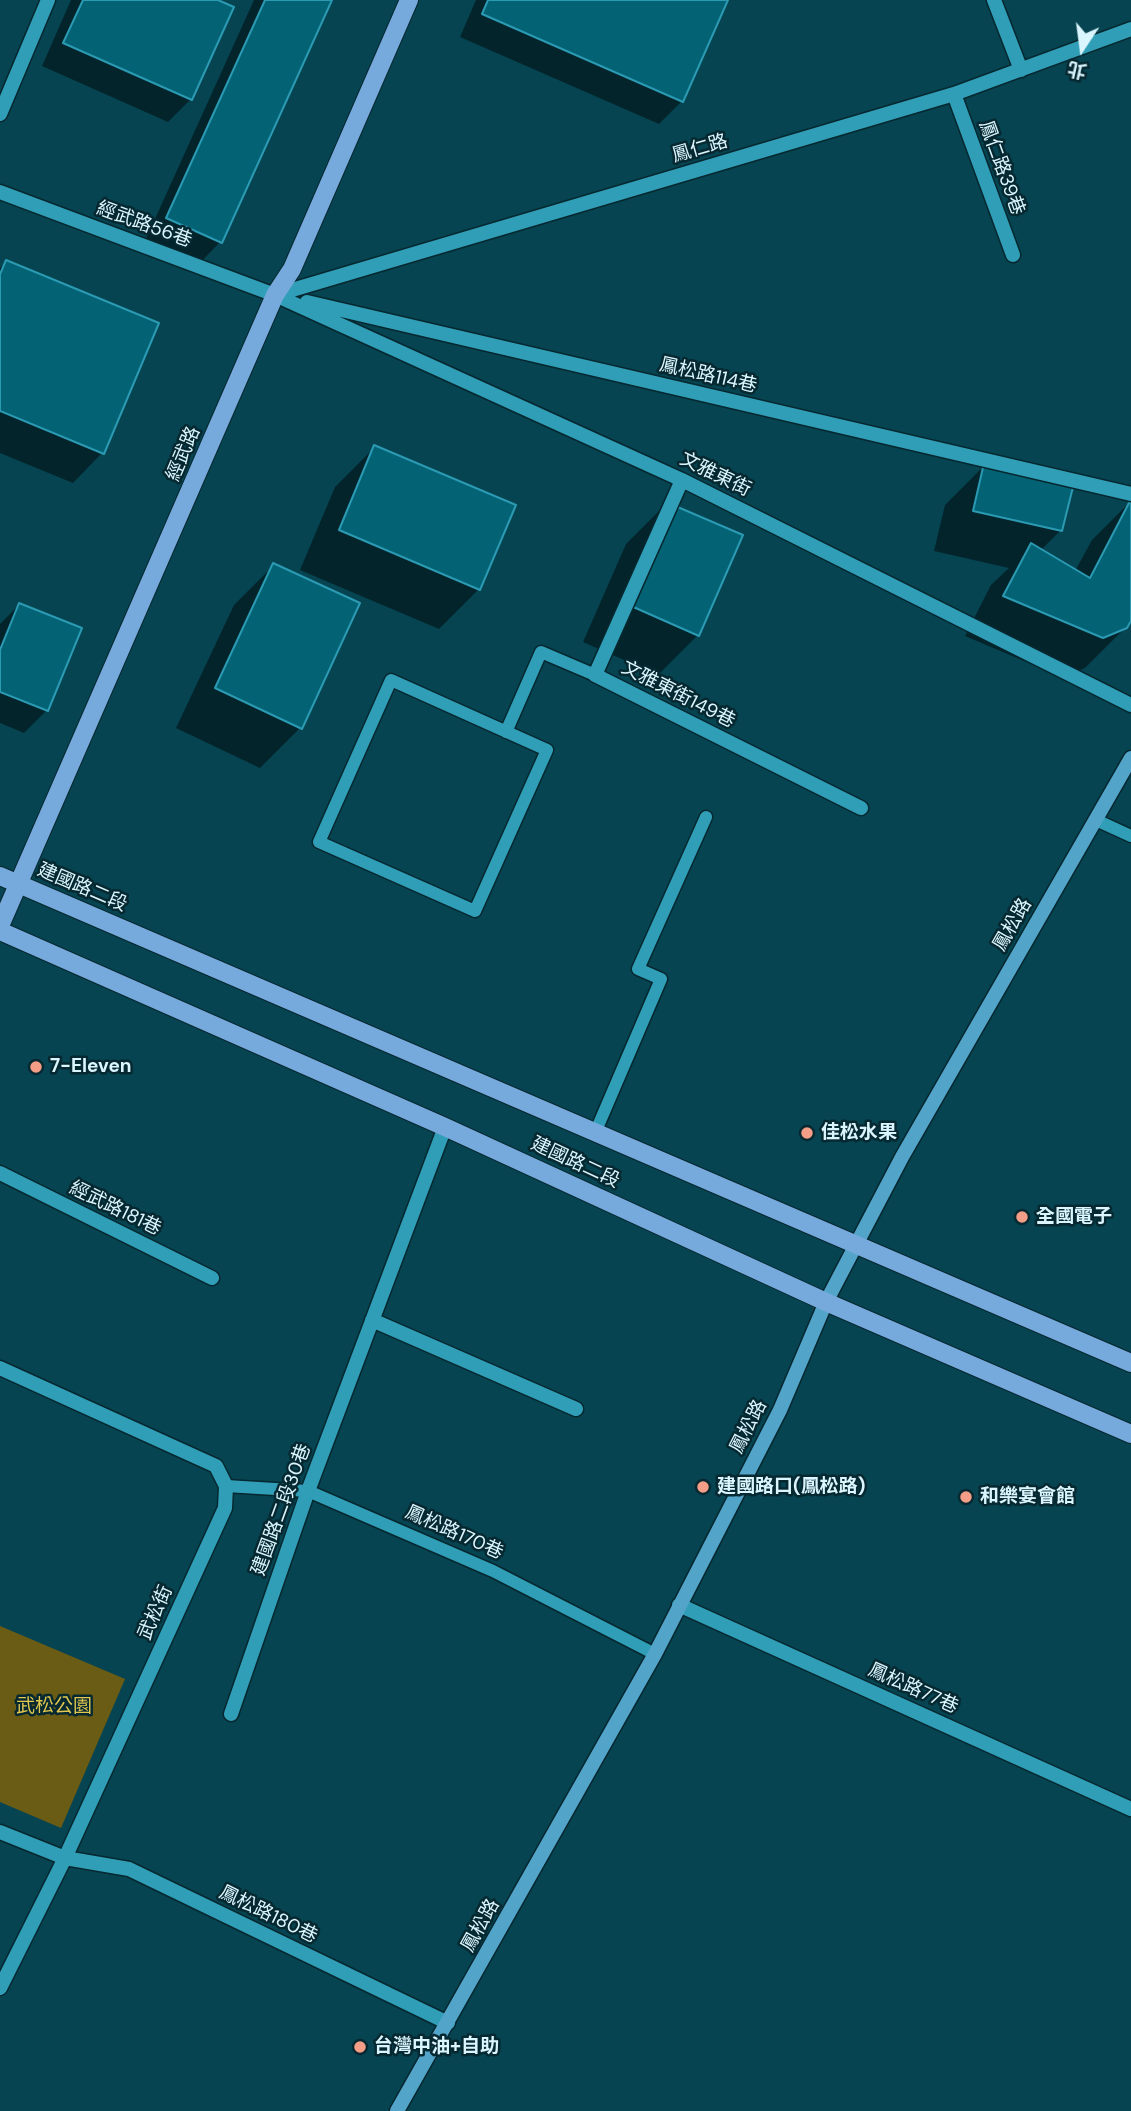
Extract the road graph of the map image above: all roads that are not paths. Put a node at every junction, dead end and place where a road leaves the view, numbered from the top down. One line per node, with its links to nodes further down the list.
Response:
1 (48, 0): 7 (street)
2 (409, 0): 10 (main road, 經武路)
3 (993, 0): 5 (street)
4 (1131, 30): 5 (street, 鳳仁路)
5 (1021, 70): 6 (street, 鳳仁路)
6 (954, 94): 9 (street, 鳳仁路39巷); 10 (street, 鳳仁路)
7 (0, 114)
8 (0, 192): 10 (street, 經武路56巷)
9 (1013, 255)
10 (275, 295): 11 (street, 文雅東街); 12 (street, 鳳松路114巷); 22 (main road, 經武路)
11 (682, 480): 13 (street, 文雅東街149巷); 14 (street, 文雅東街)
12 (1131, 494)
13 (595, 675): 15 (lane); 17 (street, 文雅東街149巷)
14 (1131, 705)
15 (506, 732): 15 (lane)
16 (1131, 758): 19 (street, 鳳松路)
17 (861, 808)
18 (706, 817): 25 (lane)
19 (1096, 820): 20 (lane); 27 (street, 鳳松路)
20 (1131, 836)
21 (0, 876): 22 (main road, 建國路二段)
22 (19, 884): 23 (main road, 經武路); 25 (main road, 建國路二段)
23 (0, 929): 24 (main road, 建國路二段)
24 (445, 1126): 29 (main road, 建國路二段); 30 (street, 建國路二段30巷)
25 (595, 1133): 27 (main road, 建國路二段)
26 (0, 1173): 28 (street, 經武路181巷)
27 (856, 1245): 29 (street, 鳳松路); 31 (main road, 建國路二段)
28 (212, 1278)
29 (826, 1302): 34 (main road, 建國路二段); 37 (street, 鳳松路)
30 (372, 1320): 33 (street); 36 (street, 建國路二段30巷)
31 (1131, 1363)
32 (0, 1368): 35 (street)
33 (576, 1409)
34 (1131, 1434)
35 (226, 1486): 36 (lane, 鳳松路170巷); 42 (street, 武松街)
36 (308, 1490): 38 (lane, 鳳松路170巷); 39 (street, 建國路二段30巷)
37 (679, 1605): 38 (street, 鳳松路); 40 (street, 鳳松路77巷)
38 (655, 1654): 44 (street, 鳳松路)
39 (231, 1714)
40 (1131, 1809)
41 (0, 1832): 42 (street, 鳳松路180巷)
42 (65, 1857): 43 (street, 武松街); 44 (street, 鳳松路180巷)
43 (0, 1988)
44 (449, 2023): 45 (street, 鳳松路)
45 (397, 2111)

